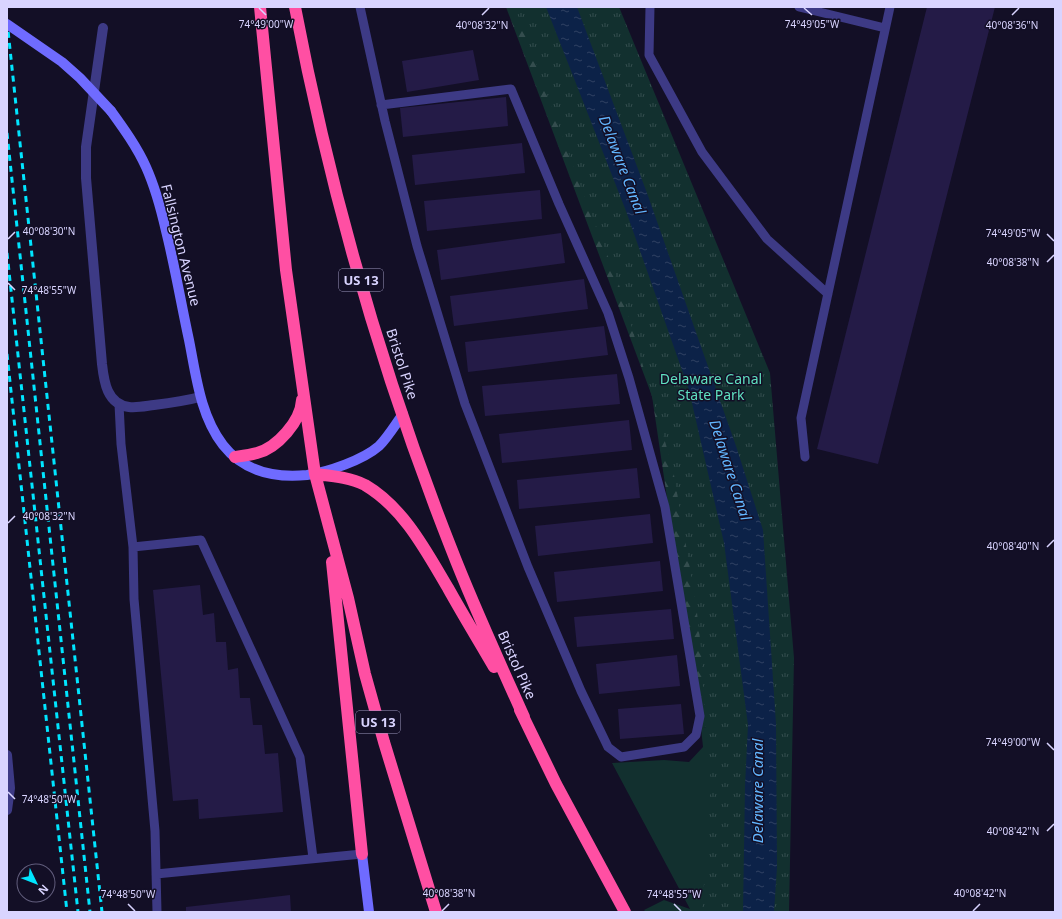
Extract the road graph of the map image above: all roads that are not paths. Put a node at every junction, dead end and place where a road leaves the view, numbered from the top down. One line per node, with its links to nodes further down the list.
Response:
1 (260, 7): 12 (highway, US 13)
2 (295, 7): 15 (highway, Bristol Pike / US 13)
3 (360, 7): 10 (lane)
4 (650, 7): 11 (lane)
5 (799, 7): 9 (lane)
6 (890, 7): 9 (lane)
7 (7, 24): 13 (main road, Fallsington Avenue, bridge)
8 (103, 28): 14 (street)
9 (885, 28): 11 (lane)
10 (381, 105): 10 (lane)
11 (828, 294): 17 (lane)
12 (303, 387): 16 (highway); 18 (highway, US 13)
13 (200, 397): 14 (street); 16 (main road, Fallsington Avenue)
14 (119, 404): 20 (lane)
15 (403, 414): 18 (main road, Fallsington Avenue); 21 (highway, Bristol Pike / US 13)
16 (235, 457): 18 (main road, Fallsington Avenue)
17 (805, 457)
18 (315, 474): 19 (highway, US 13); 21 (highway)
19 (329, 529): 24 (highway); 29 (highway, US 13)
20 (132, 547): 25 (lane); 26 (lane)
21 (524, 717): 30 (highway, US 13)
22 (7, 755): 23 (street)
23 (7, 810)
24 (362, 854): 25 (lane); 28 (main road)
25 (313, 858): 26 (lane)
26 (156, 874): 27 (lane)
27 (157, 912)
28 (369, 912)
29 (436, 912)
30 (625, 912)

